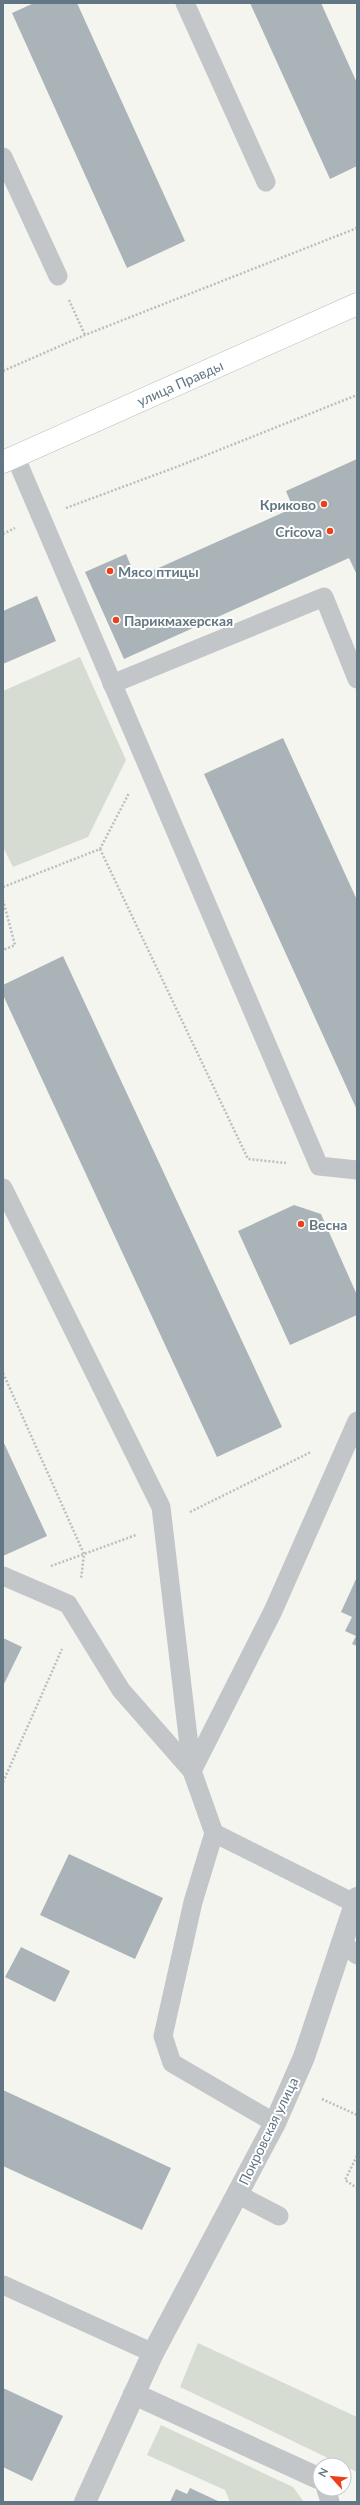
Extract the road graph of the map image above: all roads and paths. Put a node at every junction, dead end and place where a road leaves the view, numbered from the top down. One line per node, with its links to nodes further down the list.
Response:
1 (185, 3): 3 (lane)
2 (3, 157): 5 (lane)
3 (266, 182)
4 (357, 228): 7 (path)
5 (58, 276): 7 (path)
6 (357, 304): 10 (main road, улица Правды)
7 (85, 335): 8 (path)
8 (3, 371)
9 (357, 395): 11 (path)
10 (9, 459): 11 (lane)
11 (40, 517): 12 (path); 14 (lane)
12 (3, 534)
13 (357, 679): 14 (lane)
14 (112, 684): 15 (lane)
15 (145, 761): 16 (path); 20 (lane)
16 (100, 849): 17 (path); 20 (path)
17 (3, 887)
18 (3, 900): 19 (path)
19 (3, 950)
20 (319, 1166): 21 (lane)
21 (357, 1170)
22 (3, 1188): 25 (lane)
23 (357, 1421): 25 (lane)
24 (3, 1576): 25 (lane)
25 (192, 1771): 26 (lane)
26 (214, 1833): 27 (lane); 31 (lane)
27 (356, 1901): 28 (street, Покровская улица)
28 (349, 1948): 31 (street, Покровская улица)
29 (322, 2099): 30 (path)
30 (357, 2116)
31 (275, 2123): 34 (street, Покровская улица)
32 (357, 2156): 33 (path)
33 (357, 2188)
34 (237, 2194): 35 (lane); 37 (street, Покровская улица)
35 (279, 2216)
36 (3, 2285): 37 (lane)
37 (153, 2353): 38 (street, Покровская улица)
38 (134, 2394): 39 (street); 40 (street, Покровская улица)
39 (312, 2478)
40 (85, 2502)

